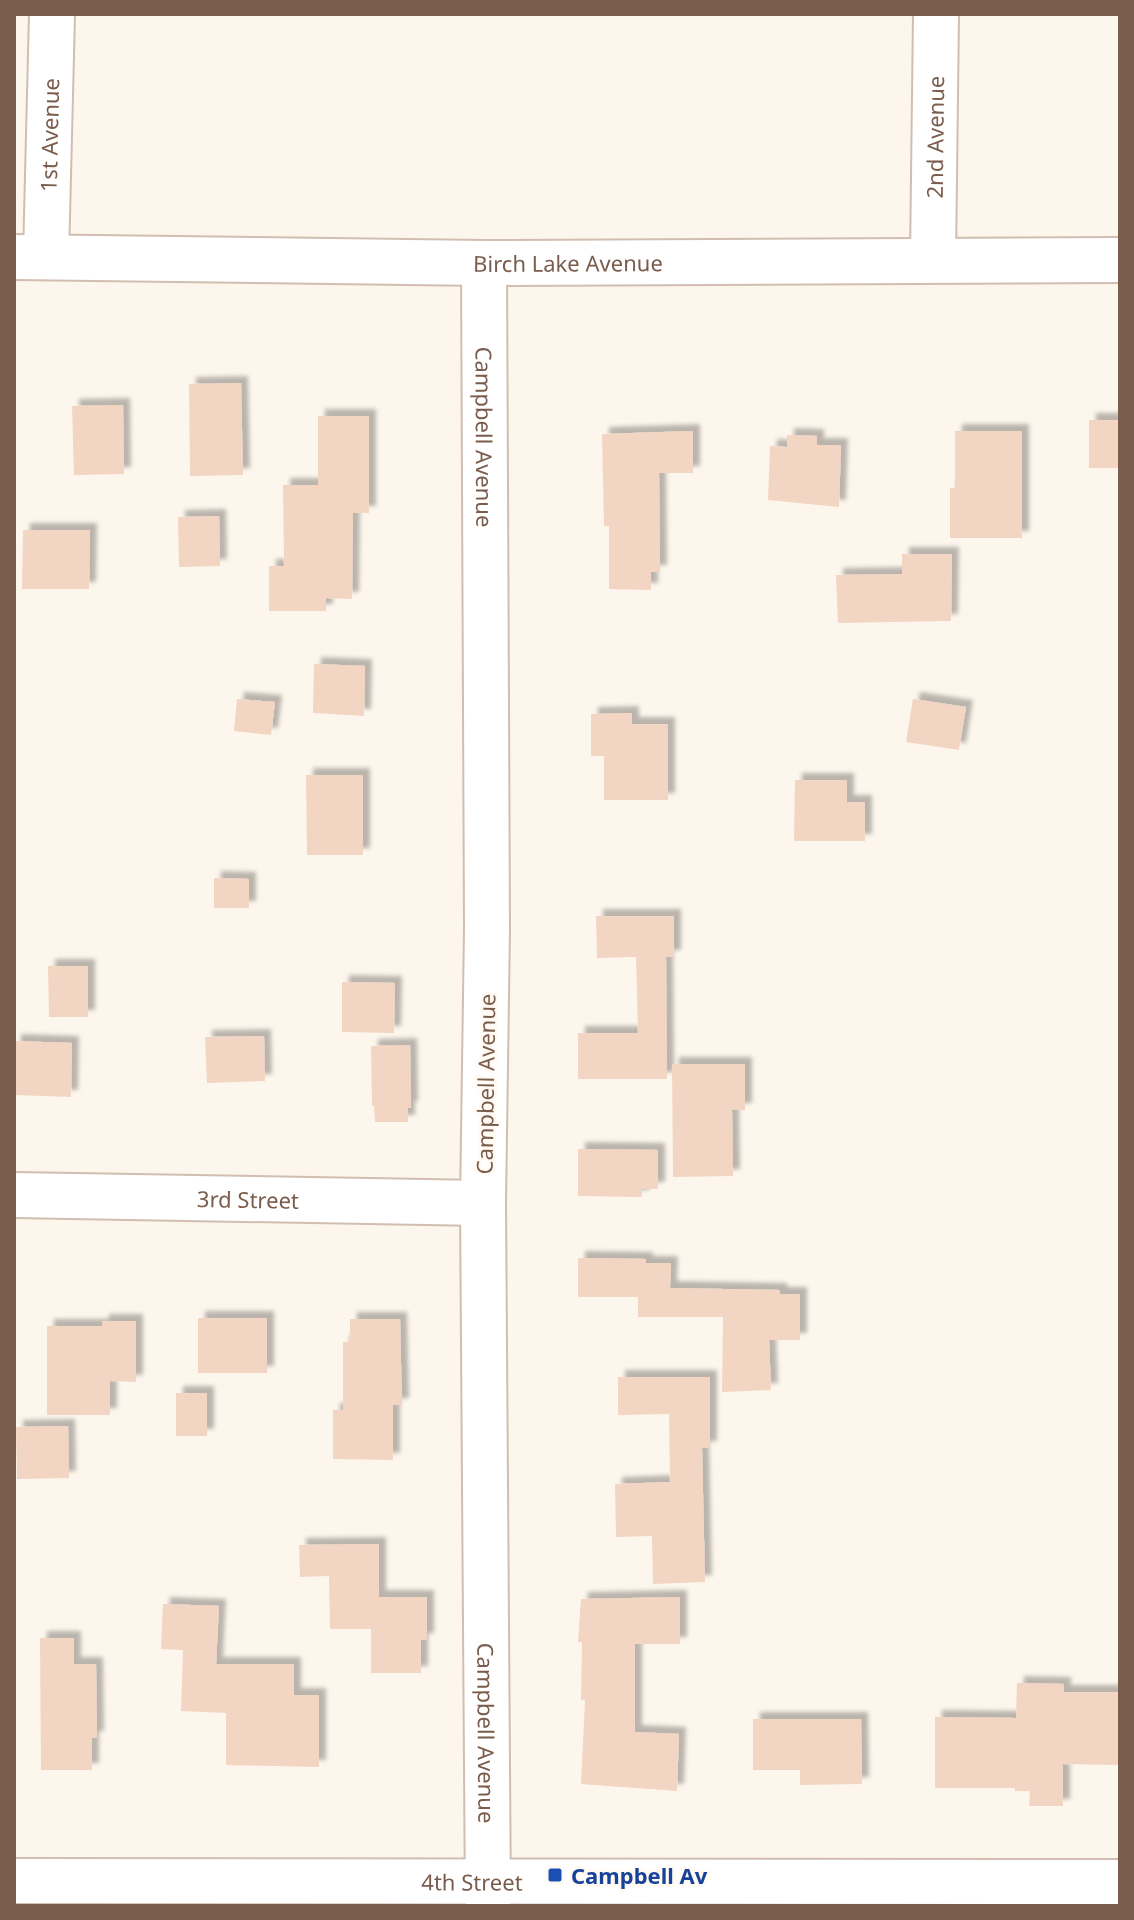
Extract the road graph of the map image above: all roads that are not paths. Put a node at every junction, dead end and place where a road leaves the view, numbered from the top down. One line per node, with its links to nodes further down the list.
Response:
1 (52, 14): 3 (street, 1st Avenue)
2 (936, 14): 4 (street, 2nd Avenue)
3 (30, 257): 6 (street, Birch Lake Avenue)
4 (933, 259): 5 (street, Birch Lake Avenue); 6 (street, Birch Lake Avenue)
5 (1120, 260)
6 (484, 263): 8 (street, Campbell Avenue)
7 (14, 1195): 8 (street, 3rd Street)
8 (483, 1203): 11 (street, Campbell Avenue)
9 (14, 1881): 11 (street, 4th Street)
10 (1120, 1882): 11 (street, 4th Street)
11 (488, 1894)

